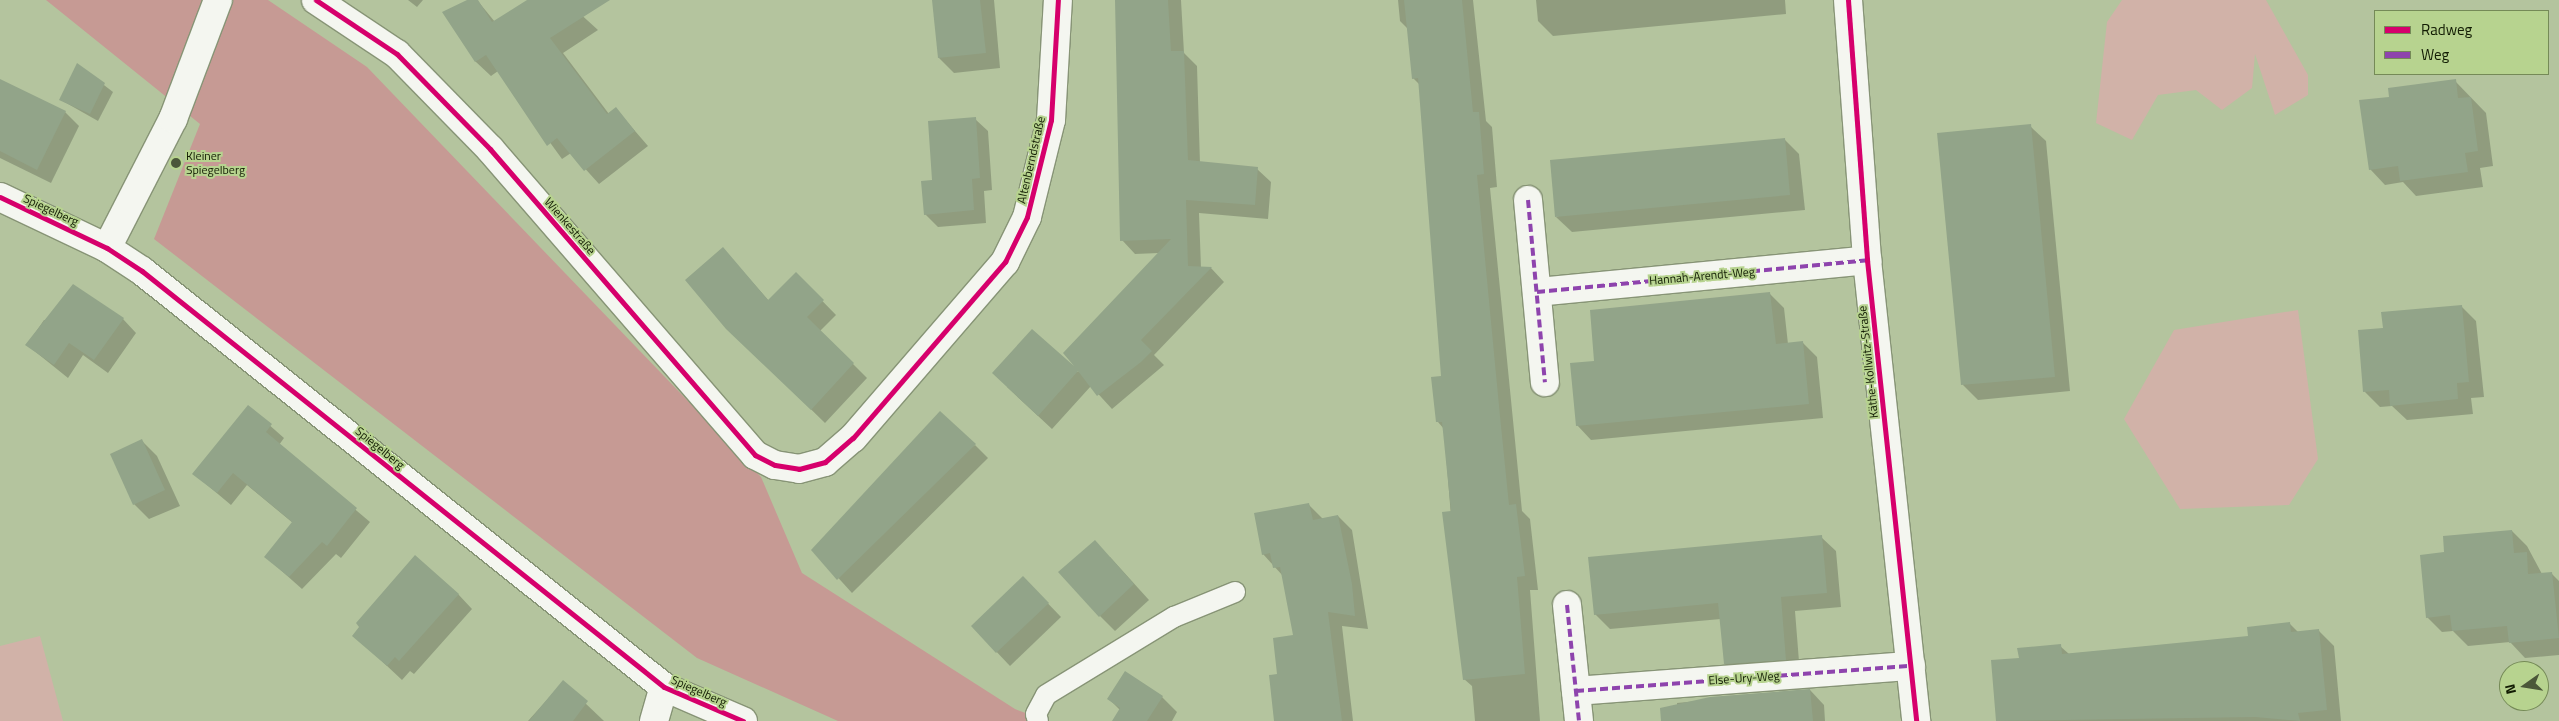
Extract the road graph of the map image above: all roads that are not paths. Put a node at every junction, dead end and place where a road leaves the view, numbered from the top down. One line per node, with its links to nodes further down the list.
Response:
1 (218, 0): 7 (street)
2 (316, 0): 11 (street, Wienkestraße)
3 (1058, 0): 11 (street, Altenberndstraße)
4 (1848, 0): 8 (street, Käthe-Kollwitz-Straße)
5 (0, 197): 7 (street, Spiegelberg)
6 (1528, 200): 9 (street)
7 (107, 248): 15 (street, Spiegelberg)
8 (1867, 260): 9 (street, Hannah-Arendt-Weg); 14 (street, Käthe-Kollwitz-Straße)
9 (1536, 292): 10 (street)
10 (1545, 382)
11 (799, 469)
12 (1235, 592): 19 (lane)
13 (1567, 605): 16 (street)
14 (1911, 666): 16 (street, Else-Ury-Weg); 21 (street, Käthe-Kollwitz-Straße)
15 (664, 687): 17 (street); 18 (street, Spiegelberg)
16 (1576, 691): 20 (street)
17 (654, 721)
18 (743, 721)
19 (1038, 721)
20 (1579, 721)
21 (1916, 721)

